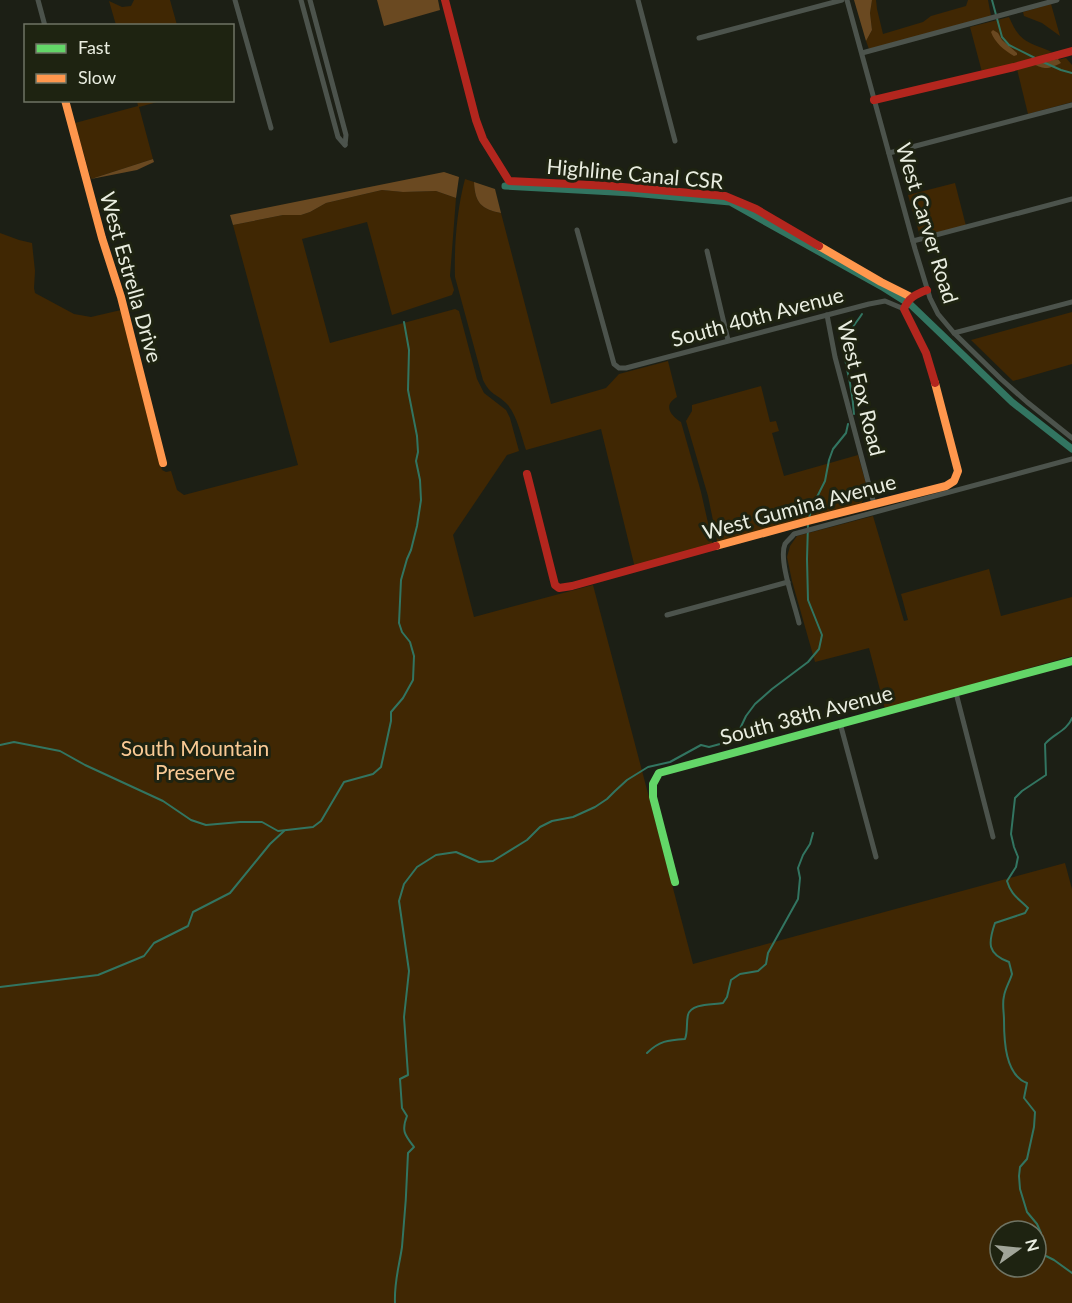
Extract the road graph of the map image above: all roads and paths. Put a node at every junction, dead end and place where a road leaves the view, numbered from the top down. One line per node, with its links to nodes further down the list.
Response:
1 (38, 0): 10 (street)
2 (235, 0): 17 (street)
3 (301, 0): 4 (street)
4 (310, 0)
5 (445, 0): 25 (street, Highline Canal CSR)
6 (638, 0): 18 (street)
7 (842, 0): 11 (street)
8 (847, 0): 13 (street, West Carver Road)
9 (1057, 0): 13 (street)
10 (44, 24)
11 (699, 38)
12 (1072, 51): 14 (street)
13 (862, 53): 14 (street, West Carver Road)
14 (874, 100): 19 (street, West Carver Road)
15 (66, 102): 33 (street, West Estrella Drive)
16 (1072, 105): 19 (street)
17 (271, 128)
18 (675, 141)
19 (889, 153): 22 (street, West Carver Road)
20 (1072, 199): 22 (street)
21 (577, 230): 30 (street, South 40th Avenue)
22 (913, 241): 24 (street, West Carver Road)
23 (707, 251): 30 (street)
24 (927, 290): 25 (street); 29 (street, West Carver Road)
25 (911, 297): 27 (street)
26 (1072, 302): 29 (street)
27 (904, 306): 28 (street, South 40th Avenue); 35 (street, West Gumina Avenue)
28 (827, 315): 30 (street, South 40th Avenue); 35 (street, West Fox Road)
29 (954, 333): 31 (street, West Carver Road)
30 (728, 340)
31 (1072, 438)
32 (1072, 459): 36 (street)
33 (164, 463)
34 (527, 474): 35 (street, West Gumina Avenue)
35 (874, 504)
36 (788, 582): 37 (street); 38 (street)
37 (667, 615)
38 (799, 623)
39 (1072, 661): 40 (street, South 38th Avenue)
40 (956, 693): 41 (street, South 38th Avenue); 42 (street)
41 (840, 723): 43 (street); 44 (street, South 38th Avenue)
42 (993, 837)
43 (876, 857)
44 (675, 882)

